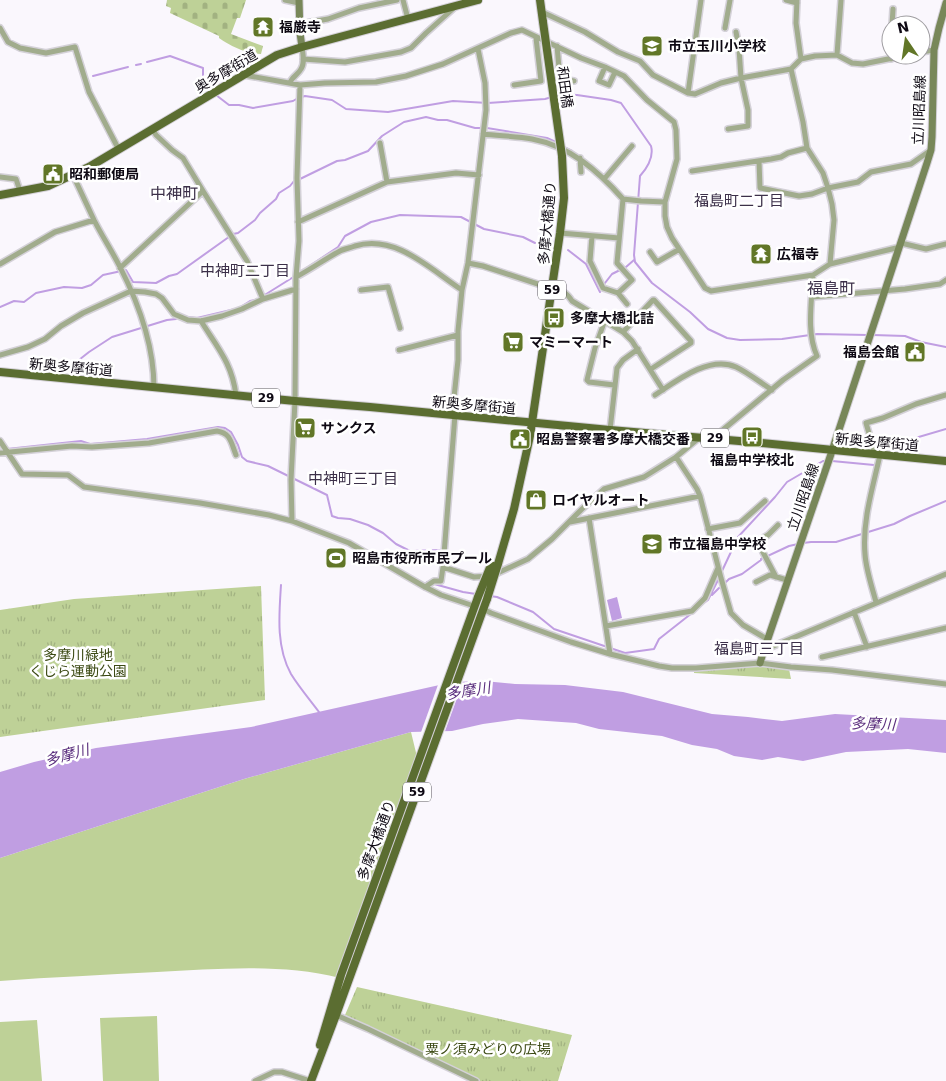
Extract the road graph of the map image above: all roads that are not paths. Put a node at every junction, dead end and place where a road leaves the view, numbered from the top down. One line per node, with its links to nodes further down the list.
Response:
1 (285, 0): 10 (street)
2 (397, 0): 18 (street)
3 (403, 0): 17 (street)
4 (478, 0): 13 (main road, 奥多摩街道)
5 (540, 0): 15 (main road, 59)
6 (701, 0): 41 (street)
7 (730, 0): 20 (street)
8 (786, 0): 11 (street)
9 (841, 0): 28 (street)
10 (299, 1): 18 (main road)
11 (797, 2): 30 (street)
12 (946, 3): 27 (main road, 立川昭島線)
13 (458, 5): 17 (main road, 奥多摩街道); 29 (street)
14 (892, 9): 16 (street)
15 (542, 12): 41 (street); 50 (main road, 和田橋 / 59, bridge)
16 (892, 15)
17 (408, 19): 24 (main road, 奥多摩街道)
18 (300, 24): 24 (main road)
19 (0, 28): 48 (street)
20 (725, 28)
21 (736, 32): 36 (street)
22 (536, 38): 23 (street); 25 (street); 39 (street)
23 (557, 46): 32 (street); 37 (street)
24 (302, 47): 29 (street); 35 (main road, 奥多摩街道)
25 (478, 49): 40 (street); 44 (street)
26 (931, 50): 27 (street)
27 (934, 50): 49 (main road, 立川昭島線)
28 (837, 55): 30 (street); 31 (street)
29 (303, 59): 38 (street)
30 (801, 59): 33 (street)
31 (881, 61)
32 (604, 66): 34 (street); 34 (street)
33 (792, 69): 36 (street); 47 (street)
34 (615, 72): 65 (street)
35 (244, 75): 38 (street); 43 (main road, 奥多摩街道)
36 (741, 78): 41 (street); 42 (street)
37 (574, 81)
38 (290, 83): 40 (street)
39 (514, 84)
40 (300, 85): 67 (street)
41 (688, 93)
42 (728, 129)
43 (153, 130): 48 (main road, 奥多摩街道); 62 (street)
44 (483, 130): 51 (street); 56 (street)
45 (380, 143): 59 (street)
46 (632, 146): 58 (street)
47 (807, 148): 52 (street); 60 (street)
48 (119, 150): 55 (main road, 奥多摩街道)
49 (931, 150): 60 (street); 72 (main road, 立川昭島線)
50 (562, 156): 68 (main road, 多摩大橋通り / 59)
51 (580, 158): 54 (street); 58 (street)
52 (759, 161): 53 (street); 60 (street)
53 (692, 171)
54 (581, 172)
55 (73, 175): 61 (main road, 奥多摩街道); 66 (street)
56 (479, 175): 59 (street); 75 (street)
57 (0, 177): 61 (street)
58 (605, 178): 64 (street)
59 (387, 182): 67 (street)
60 (828, 188): 77 (street)
61 (20, 191): 63 (main road, 奥多摩街道)
62 (203, 191): 78 (street); 89 (street)
63 (0, 195)
64 (623, 199): 65 (street); 70 (street)
65 (665, 202): 73 (street)
66 (94, 220): 76 (street); 78 (street)
67 (298, 222): 79 (street)
68 (560, 233): 69 (street); 83 (main road, 多摩大橋通り / 59)
69 (592, 236): 70 (street); 88 (street)
70 (619, 238): 88 (street)
71 (946, 244): 72 (street)
72 (900, 246): 77 (street); 86 (main road, 立川昭島線)
73 (678, 250): 74 (street); 80 (street)
74 (650, 252)
75 (468, 263): 83 (street); 85 (street)
76 (0, 264)
77 (830, 264): 80 (street)
78 (121, 270): 87 (street)
79 (297, 275): 82 (street); 85 (street)
80 (813, 275): 90 (street)
81 (946, 280): 86 (street)
82 (296, 289): 89 (street); 109 (street)
83 (553, 289): 92 (street); 111 (main road, 多摩大橋通り / 59)
84 (361, 290): 94 (street)
85 (462, 290): 96 (street)
86 (884, 291): 90 (street); 116 (main road, 立川昭島線)
87 (131, 292): 93 (street); 99 (street); 103 (street)
88 (618, 293): 91 (street)
89 (262, 297): 93 (street)
90 (812, 297): 105 (street)
91 (627, 304)
92 (605, 320): 95 (street); 102 (street)
93 (201, 321): 106 (street)
94 (400, 328)
95 (623, 332): 97 (street); 100 (street)
96 (458, 335): 98 (street); 110 (street)
97 (638, 349): 100 (street); 102 (street)
98 (400, 350)
99 (0, 355)
100 (651, 370): 104 (street)
101 (0, 372): 103 (main road, 新奥多摩街道 / 29)
102 (614, 385): 112 (street)
103 (154, 388): 106 (main road, 新奥多摩街道 / 29)
104 (663, 390): 105 (street); 107 (street)
105 (772, 390): 114 (street)
106 (236, 395): 109 (main road, 新奥多摩街道 / 29)
107 (655, 395)
108 (946, 396): 119 (street)
109 (295, 401): 110 (main road, 新奥多摩街道 / 29); 126 (street)
110 (455, 415): 111 (main road, 新奥多摩街道 / 29); 131 (street)
111 (532, 423): 112 (main road, 新奥多摩街道 / 29); 130 (main road, 多摩大橋通り / 59)
112 (610, 430): 113 (main road, 新奥多摩街道 / 29)
113 (700, 438): 114 (main road, 新奥多摩街道 / 29); 121 (street)
114 (713, 438): 116 (main road, 新奥多摩街道 / 29)
115 (2, 443): 117 (street)
116 (832, 450): 119 (main road, 新奥多摩街道 / 29); 135 (main road, 立川昭島線)
117 (7, 452): 118 (street); 120 (street); 126 (street)
118 (0, 454)
119 (877, 454): 122 (main road, 新奥多摩街道 / 29); 138 (street)
120 (236, 455)
121 (676, 457): 123 (street); 127 (street)
122 (946, 461)
123 (700, 496): 125 (street); 129 (street)
124 (765, 501): 129 (street)
125 (589, 518): 127 (street); 142 (street)
126 (292, 521): 137 (street)
127 (569, 522): 131 (street)
128 (775, 526): 134 (street)
129 (708, 529): 132 (street)
130 (495, 565): 139 (main road, 多摩大橋通り / 59, bridge); 140 (main road, 多摩大橋通り / 59, bridge)
131 (443, 567): 137 (street)
132 (719, 573): 142 (street); 144 (street)
133 (946, 574): 138 (street)
134 (776, 577): 135 (street); 136 (street)
135 (787, 580): 144 (main road, 立川昭島線)
136 (756, 582)
137 (426, 586): 139 (street)
138 (876, 602): 141 (street)
139 (473, 609): 151 (main road, 多摩大橋通り / 59)
140 (482, 611): 146 (street); 151 (main road, 多摩大橋通り / 59)
141 (854, 612): 145 (street); 147 (street)
142 (606, 626): 146 (street)
143 (946, 628): 145 (street)
144 (768, 639): 147 (main road, 立川昭島線)
145 (867, 647): 148 (street)
146 (610, 650): 149 (street)
147 (764, 650): 149 (main road, 立川昭島線)
148 (822, 658)
149 (760, 663): 150 (street)
150 (946, 684)
151 (336, 1015): 154 (street)
152 (255, 1081): 153 (street)
153 (310, 1081)
154 (476, 1081)

